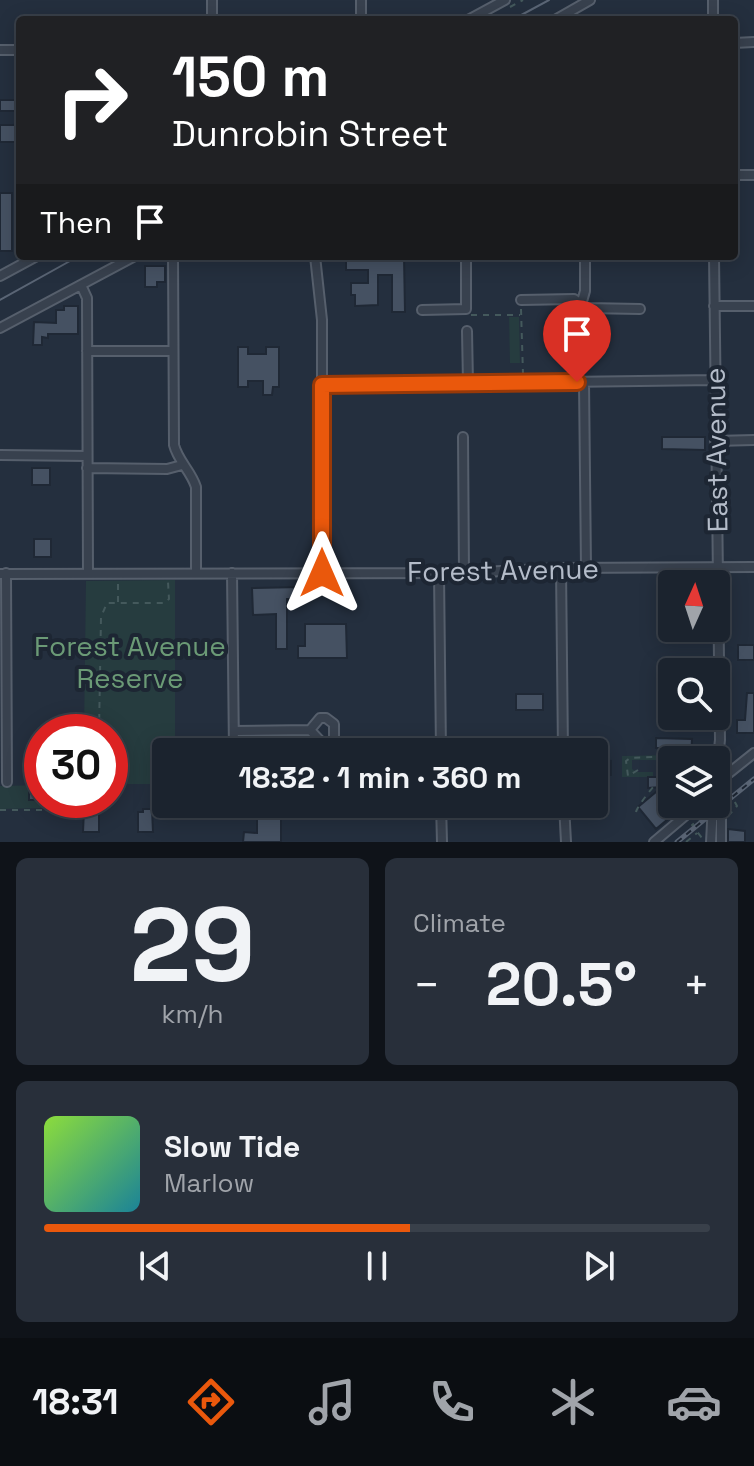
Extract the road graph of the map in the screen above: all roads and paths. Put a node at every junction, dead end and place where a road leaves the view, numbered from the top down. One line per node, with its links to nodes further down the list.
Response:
1 (505, 0): 3 (street)
2 (590, 0): 4 (street)
3 (475, 16)
4 (562, 16)
5 (30, 260): 12 (street)
6 (128, 260): 13 (street)
7 (173, 260): 26 (street)
8 (315, 260): 31 (street)
9 (466, 260): 18 (street)
10 (585, 260): 15 (street)
11 (714, 260): 16 (street, East Avenue)
12 (0, 276)
13 (81, 285): 22 (street); 25 (street)
14 (521, 300): 15 (street); 21 (path)
15 (578, 302): 19 (street); 24 (path)
16 (714, 306): 17 (street); 27 (street, East Avenue)
17 (754, 306)
18 (466, 309): 20 (street); 21 (path)
19 (640, 309)
20 (422, 310)
21 (521, 315): 28 (path)
22 (0, 328)
23 (467, 331): 30 (street)
24 (575, 331): 29 (street)
25 (87, 351): 26 (street); 36 (street)
26 (173, 351): 37 (street)
27 (715, 380): 29 (street); 34 (street, East Avenue)
28 (523, 382): 29 (street); 30 (street)
29 (581, 382): 42 (street)
30 (468, 383): 31 (street)
31 (322, 385): 45 (street)
32 (463, 437): 47 (street)
33 (754, 440): 34 (street)
34 (715, 441): 39 (street, East Avenue)
35 (0, 455): 36 (street)
36 (87, 456): 38 (street)
37 (182, 465): 38 (street); 43 (street)
38 (87, 468): 49 (street)
39 (719, 567): 40 (street, Forest Avenue); 42 (street, Forest Avenue); 59 (street, East Avenue)
40 (754, 567)
41 (561, 568): 42 (street, Forest Avenue); 47 (street, Forest Avenue); 58 (street)
42 (586, 568)
43 (196, 573): 44 (street, Forest Avenue); 49 (street, Forest Avenue)
44 (232, 573): 45 (street, Forest Avenue); 55 (street)
45 (322, 573): 46 (street, Forest Avenue)
46 (439, 573): 47 (street, Forest Avenue); 57 (street)
47 (464, 573)
48 (3, 574): 49 (street, Forest Avenue); 65 (street)
49 (88, 574)
50 (118, 580): 52 (path)
51 (168, 580): 52 (path)
52 (118, 603): 53 (path)
53 (99, 714)
54 (310, 730): 55 (street)
55 (234, 731): 56 (street)
56 (234, 738)
57 (441, 738)
58 (563, 738)
59 (720, 746)
60 (754, 753): 62 (street)
61 (658, 757): 63 (path)
62 (730, 768)
63 (638, 770)
64 (658, 781): 69 (path)
65 (7, 782)
66 (730, 797): 70 (path)
67 (0, 810): 68 (path)
68 (24, 810)
69 (636, 812)
70 (730, 813)
71 (441, 818): 79 (street)
72 (565, 818): 80 (street)
73 (682, 818): 81 (street)
74 (698, 818): 77 (path)
75 (710, 818): 78 (street)
76 (721, 818): 83 (street, East Avenue)
77 (697, 833): 78 (path); 82 (path)
78 (706, 840)
79 (442, 842)
80 (566, 842)
81 (654, 842)
82 (686, 842)
83 (721, 842)

